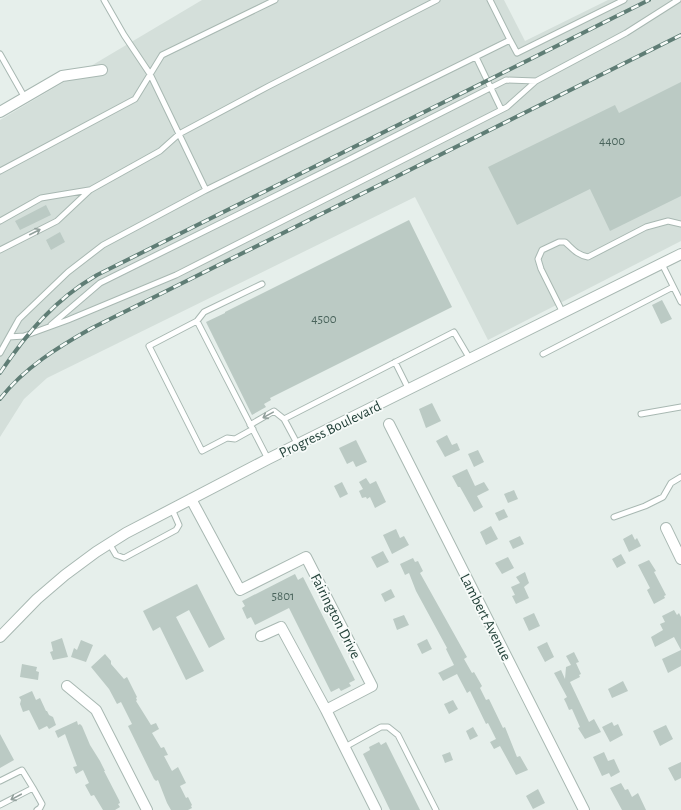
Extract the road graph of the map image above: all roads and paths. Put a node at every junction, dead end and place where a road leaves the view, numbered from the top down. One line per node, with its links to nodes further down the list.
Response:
1 (104, 0): 11 (lane)
2 (275, 0): 11 (lane)
3 (437, 0): 17 (lane)
4 (490, 0): 7 (lane)
5 (624, 0): 7 (lane)
6 (678, 0): 12 (lane)
7 (510, 40): 9 (lane)
8 (0, 54): 14 (lane)
9 (476, 57): 13 (lane); 20 (lane)
10 (102, 70): 14 (street)
11 (150, 74): 17 (lane); 18 (lane)
12 (536, 80): 13 (lane); 15 (lane)
13 (491, 87): 15 (lane); 31 (lane)
14 (25, 98): 16 (street)
15 (501, 110): 31 (lane)
16 (0, 112)
17 (179, 134): 19 (lane); 20 (lane)
18 (0, 171)
19 (90, 190): 21 (lane); 23 (lane, one-way to 19)
20 (206, 190): 32 (lane)
21 (1, 220)
22 (681, 224): 29 (lane)
23 (0, 250)
24 (681, 254): 25 (street, Progress Boulevard)
25 (662, 264): 27 (lane); 29 (street, Progress Boulevard)
26 (262, 284): 30 (lane)
27 (673, 287): 28 (lane); 34 (lane)
28 (681, 302)
29 (563, 313): 35 (street, Progress Boulevard)
30 (197, 321): 42 (lane); 42 (lane)
31 (48, 327): 32 (lane)
32 (9, 336): 33 (lane)
33 (0, 353)
34 (543, 354)
35 (470, 359): 36 (lane); 37 (street, Progress Boulevard)
36 (395, 362): 37 (lane); 40 (lane)
37 (409, 390): 43 (street, Progress Boulevard)
38 (681, 407): 39 (lane)
39 (641, 414)
40 (284, 419): 42 (lane, one-way to 42); 43 (lane)
41 (389, 424): 64 (street, Lambert Avenue)
42 (251, 427): 44 (lane)
43 (298, 446): 44 (street, Progress Boulevard)
44 (268, 459): 46 (street, Progress Boulevard)
45 (681, 477): 48 (lane)
46 (191, 499): 47 (street, Progress Boulevard); 55 (street, Fairington Drive)
47 (172, 509): 50 (street, Progress Boulevard); 50 (lane)
48 (614, 518)
49 (666, 528): 51 (street)
50 (109, 543): 53 (street, Progress Boulevard)
51 (681, 559)
52 (261, 636): 55 (street)
53 (0, 637)
54 (67, 686): 61 (street)
55 (326, 710): 56 (street)
56 (345, 748): 62 (street); 63 (lane)
57 (0, 781): 58 (lane)
58 (33, 788): 59 (lane, one-way to 59); 60 (lane)
59 (0, 805)
60 (37, 810)
61 (147, 810)
62 (376, 810)
63 (436, 810)
64 (584, 810)

